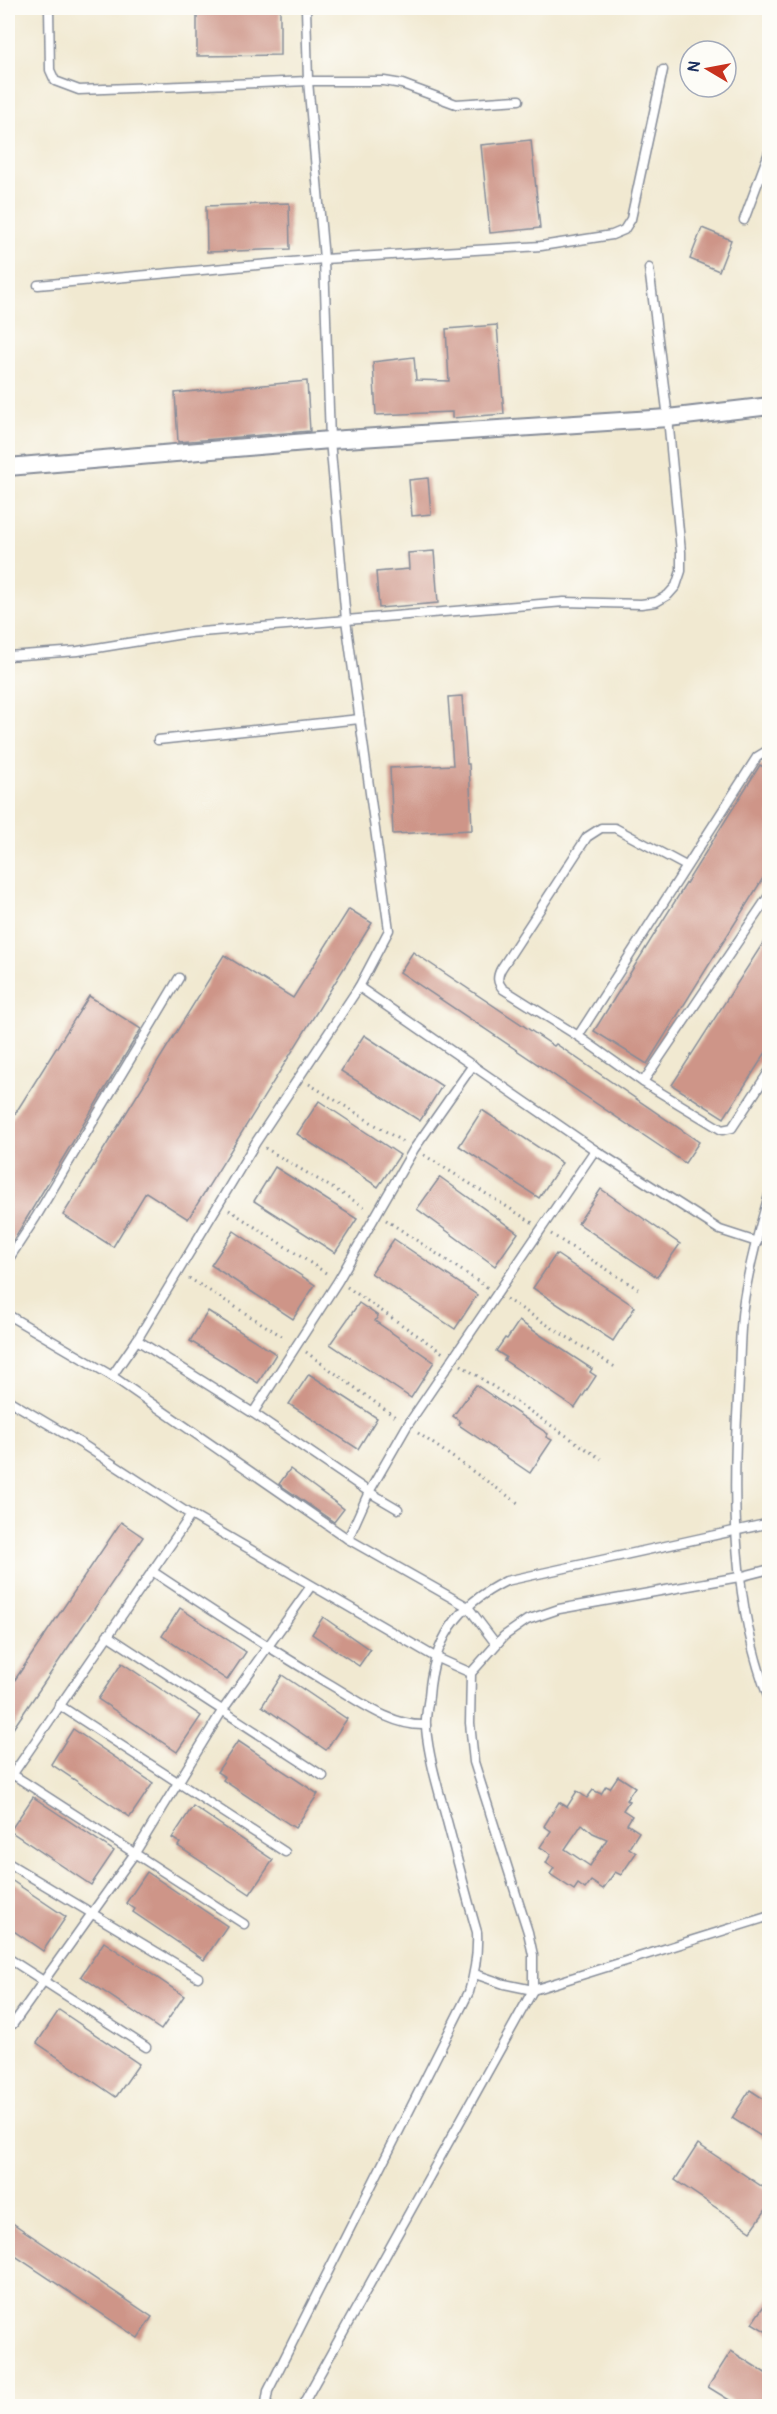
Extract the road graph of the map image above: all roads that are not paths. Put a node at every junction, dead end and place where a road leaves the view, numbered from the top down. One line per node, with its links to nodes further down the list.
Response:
1 (49, 8): 4 (lane)
2 (306, 8): 4 (lane)
3 (663, 70): 8 (lane)
4 (308, 81): 5 (lane); 8 (lane)
5 (519, 100)
6 (770, 150): 7 (lane)
7 (744, 220)
8 (324, 259): 10 (lane); 13 (lane)
9 (649, 268): 12 (lane)
10 (38, 285)
11 (770, 406): 12 (street)
12 (668, 417): 13 (street); 15 (lane)
13 (330, 440): 14 (street); 15 (lane)
14 (8, 467)
15 (346, 620): 16 (lane); 17 (lane)
16 (8, 656)
17 (360, 719): 18 (lane); 23 (lane)
18 (158, 740)
19 (770, 749): 20 (lane)
20 (686, 866): 24 (lane); 24 (lane)
21 (770, 894): 27 (lane)
22 (180, 978): 31 (lane)
23 (358, 987): 25 (lane); 33 (lane)
24 (578, 1036): 27 (lane)
25 (473, 1065): 28 (lane); 36 (lane)
26 (770, 1070): 27 (lane)
27 (643, 1082)
28 (595, 1150): 30 (lane); 37 (lane)
29 (770, 1192): 30 (lane)
30 (757, 1242): 41 (lane)
31 (8, 1260)
32 (8, 1315): 34 (lane)
33 (136, 1340): 34 (lane); 36 (lane)
34 (112, 1376): 42 (lane)
35 (8, 1400): 39 (lane)
36 (253, 1413): 37 (lane)
37 (369, 1492): 38 (lane); 42 (lane)
38 (398, 1509)
39 (191, 1515): 44 (lane); 46 (lane)
40 (770, 1523): 41 (lane)
41 (735, 1531): 45 (lane); 47 (lane)
42 (348, 1539): 47 (lane)
43 (770, 1569): 45 (lane)
44 (152, 1571): 48 (lane); 50 (lane)
45 (739, 1577): 49 (lane); 53 (lane)
46 (310, 1586): 50 (lane); 51 (lane)
47 (468, 1607): 49 (lane); 51 (lane)
48 (107, 1635): 54 (lane); 55 (lane)
49 (496, 1644): 52 (lane)
50 (267, 1647): 55 (lane); 56 (lane)
51 (435, 1657): 52 (lane); 56 (lane)
52 (471, 1673): 70 (lane)
53 (770, 1702)
54 (59, 1706): 58 (lane); 59 (lane)
55 (222, 1711): 57 (lane); 59 (lane)
56 (426, 1725): 67 (lane)
57 (323, 1776)
58 (10, 1777): 61 (lane)
59 (178, 1781): 60 (lane); 61 (lane)
60 (285, 1852)
61 (135, 1853): 63 (lane); 65 (lane)
62 (8, 1863): 63 (lane)
63 (92, 1914): 68 (lane); 69 (lane)
64 (770, 1916): 70 (lane)
65 (244, 1924)
66 (8, 1958): 69 (lane)
67 (475, 1974): 70 (lane); 73 (lane)
68 (198, 1977)
69 (45, 1981): 71 (lane); 72 (lane)
70 (533, 1990): 74 (lane)
71 (13, 2024)
72 (146, 2047)
73 (270, 2406)
74 (302, 2406)

